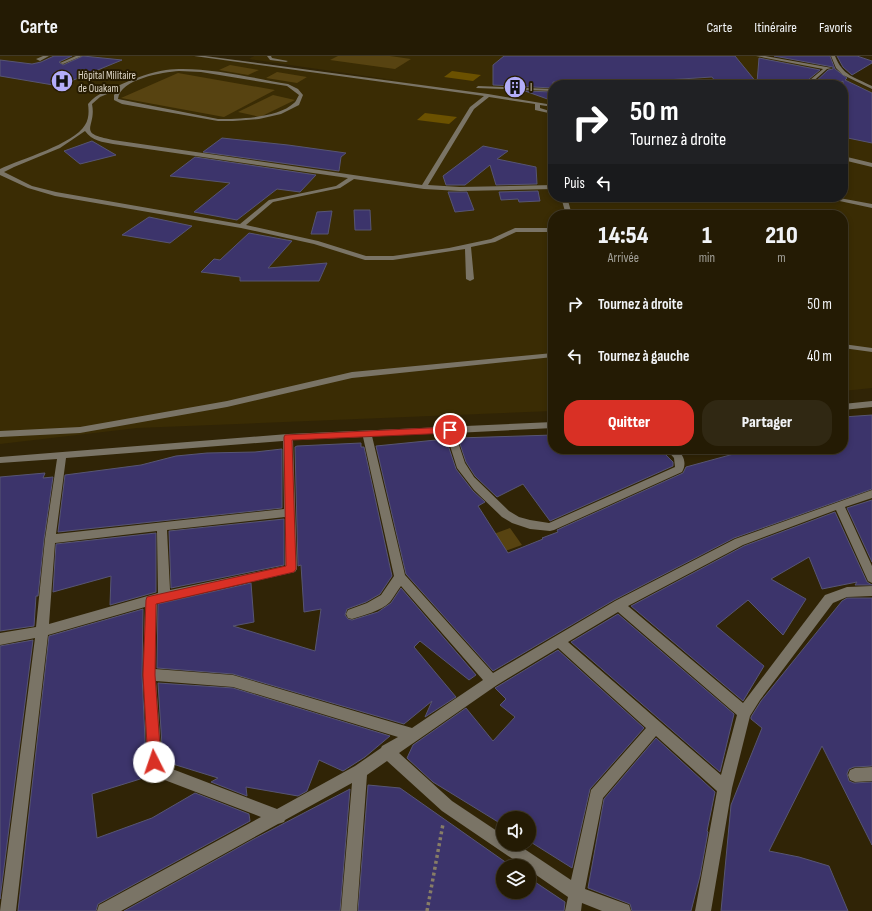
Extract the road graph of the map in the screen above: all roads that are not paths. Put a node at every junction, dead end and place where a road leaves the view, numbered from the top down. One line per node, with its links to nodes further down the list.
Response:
1 (47, 56): 7 (street)
2 (80, 56): 9 (street)
3 (196, 56): 19 (street)
4 (269, 56): 8 (street)
5 (758, 56): 10 (street)
6 (833, 56): 11 (street)
7 (40, 60)
8 (291, 62)
9 (62, 63)
10 (826, 68): 11 (street); 13 (street)
11 (838, 68): 17 (street)
12 (352, 71): 15 (street)
13 (812, 80)
14 (127, 84): 14 (street); 23 (street)
15 (445, 84)
16 (476, 87): 18 (street)
17 (872, 88)
18 (548, 90)
19 (488, 95): 20 (street); 29 (street)
20 (538, 103): 21 (street); 22 (street)
21 (548, 105)
22 (548, 112)
23 (87, 127): 27 (street); 28 (street)
24 (848, 160): 26 (street)
25 (848, 164): 26 (street)
26 (872, 167)
27 (1, 174): 33 (street)
28 (353, 177): 29 (street); 33 (street)
29 (424, 187): 30 (street)
30 (548, 187)
31 (848, 202): 32 (street)
32 (872, 206)
33 (241, 226): 35 (street)
34 (548, 230): 35 (street)
35 (468, 247): 36 (street)
36 (470, 279)
37 (848, 347): 38 (street)
38 (872, 350)
39 (548, 355): 44 (street)
40 (872, 404): 41 (street)
41 (848, 406)
42 (548, 426): 43 (street)
43 (450, 430): 45 (street); 47 (street)
44 (0, 434)
45 (367, 434): 46 (street); 55 (street)
46 (288, 437): 48 (street); 52 (street)
47 (676, 454)
48 (62, 455): 49 (street); 54 (street)
49 (0, 460)
50 (872, 494): 51 (street)
51 (839, 505): 56 (street); 59 (street)
52 (290, 512): 53 (street); 58 (street)
53 (162, 527): 54 (street); 58 (street)
54 (50, 539): 61 (street)
55 (400, 577): 60 (street); 65 (street)
56 (872, 578)
57 (872, 591): 66 (street)
58 (157, 598): 61 (street); 64 (street)
59 (619, 606): 63 (street); 66 (street)
60 (352, 614)
61 (42, 631): 62 (street); 78 (street)
62 (0, 640)
63 (558, 641): 65 (street); 67 (street)
64 (149, 675): 68 (street); 74 (street)
65 (492, 681): 68 (street)
66 (744, 713): 73 (street)
67 (655, 728): 73 (street); 77 (street)
68 (413, 735): 69 (street)
69 (387, 751): 70 (street); 75 (street)
70 (360, 771): 74 (street); 80 (street)
71 (872, 774): 72 (street)
72 (855, 775)
73 (725, 788): 83 (street)
74 (279, 816): 79 (street)
75 (496, 839)
76 (513, 851): 77 (street)
77 (576, 893): 81 (street); 82 (street)
78 (8, 911)
79 (104, 911)
80 (349, 911)
81 (573, 911)
82 (623, 911)
83 (703, 911)

